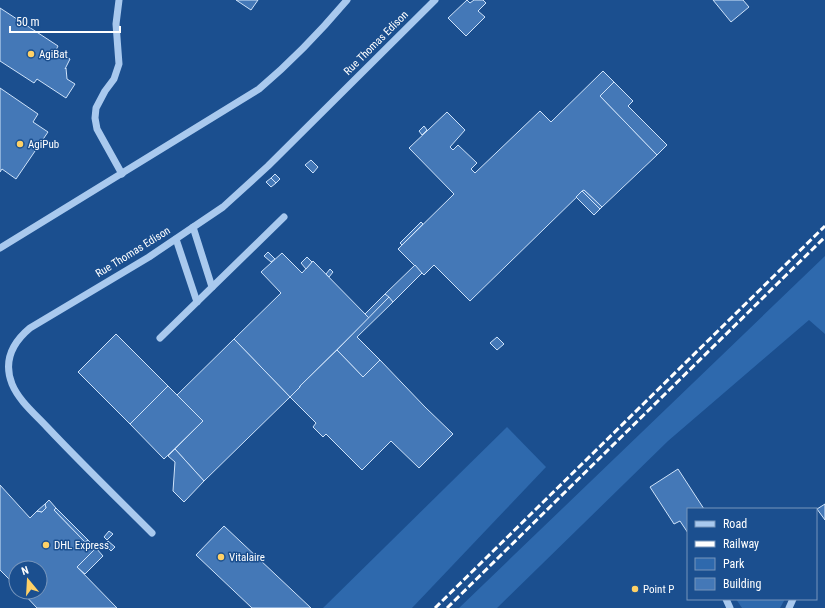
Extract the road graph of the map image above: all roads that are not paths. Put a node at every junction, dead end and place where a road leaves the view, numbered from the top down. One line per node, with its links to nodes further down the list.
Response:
1 (119, 0): 4 (street)
2 (347, 0): 4 (street)
3 (435, 0): 6 (street, Rue Thomas Edison)
4 (122, 174): 8 (street)
5 (284, 217): 9 (street)
6 (193, 227): 7 (street, Rue Thomas Edison); 9 (street)
7 (176, 239): 10 (street); 12 (street, Rue Thomas Edison)
8 (0, 248)
9 (212, 287): 10 (street)
10 (197, 302): 11 (street)
11 (160, 338)
12 (152, 533)

